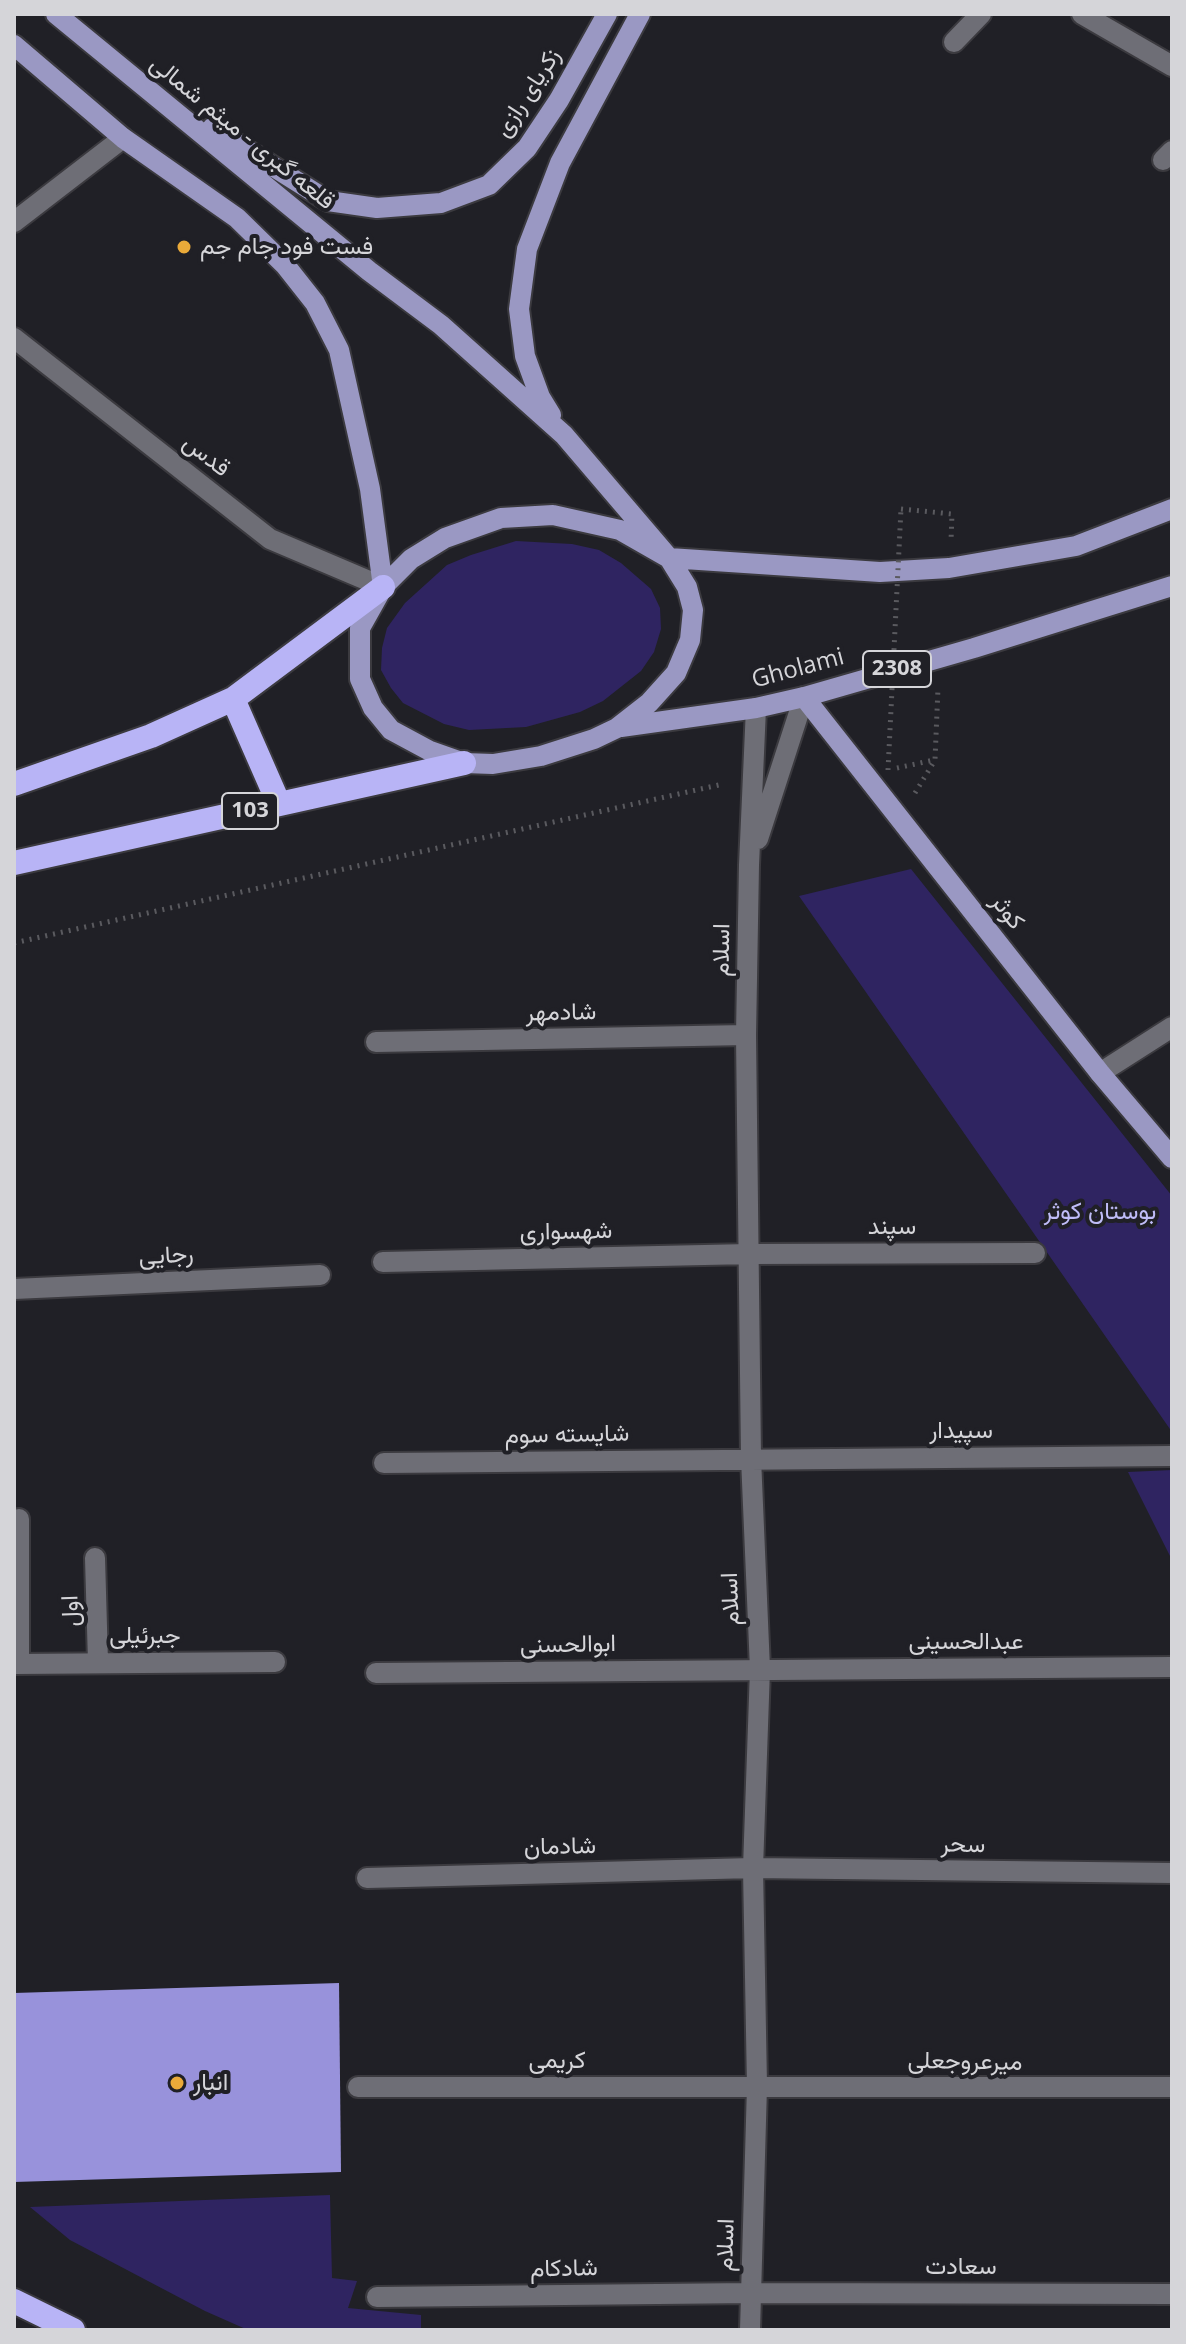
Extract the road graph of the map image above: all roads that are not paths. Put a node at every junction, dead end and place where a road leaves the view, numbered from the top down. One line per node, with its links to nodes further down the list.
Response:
1 (56, 14): 9 (main road, قلعه گبری - میثم شمالی)
2 (607, 14): 9 (main road, زکریای رازی)
3 (640, 14): 13 (main road)
4 (981, 14): 6 (street)
5 (1082, 14): 8 (street)
6 (954, 42)
7 (14, 45): 10 (main road)
8 (1172, 66)
9 (134, 78): 13 (main road, قلعه گبری - میثم شمالی)
10 (123, 138): 11 (street); 17 (main road)
11 (14, 222)
12 (14, 338): 17 (street, قدس)
13 (564, 435): 15 (main road, قلعه گبری - میثم شمالی)
14 (1172, 509): 15 (main road)
15 (669, 558): 17 (main road); 21 (main road, قلعه گبری - میثم شمالی)
16 (1172, 586): 18 (main road, Gholami / 2308)
17 (383, 587): 19 (highway); 22 (main road)
18 (804, 697): 20 (main road, Gholami / 2308); 26 (street); 31 (main road, کوثر)
19 (233, 699): 23 (highway); 24 (highway)
20 (756, 708): 21 (main road, Gholami / 2308); 26 (street, اسلام)
21 (617, 728): 22 (main road)
22 (464, 763): 24 (highway, 103)
23 (14, 784)
24 (279, 804): 25 (highway, 103)
25 (25, 860): 27 (highway)
26 (749, 865): 29 (street, اسلام)
27 (14, 871)
28 (1172, 1027): 31 (street)
29 (746, 1035): 30 (street, شادمهر); 34 (street, اسلام)
30 (376, 1042)
31 (1100, 1073): 32 (main road, کوثر)
32 (1172, 1158)
33 (1035, 1253): 34 (street, سپند)
34 (750, 1254): 35 (street, شهسواری); 39 (street, اسلام)
35 (383, 1262)
36 (320, 1275): 37 (street, رجایی)
37 (14, 1289)
38 (1172, 1456): 39 (street, سپیدار)
39 (751, 1458): 40 (street, شایسته سوم); 47 (street, اسلام)
40 (384, 1463)
41 (19, 1519): 45 (street)
42 (95, 1558): 43 (street, اول)
43 (98, 1662): 44 (street, جبرئیلی); 45 (street, جبرئیلی)
44 (275, 1662)
45 (16, 1664)
46 (1172, 1667): 47 (street, عبدالحسینی)
47 (760, 1669): 48 (street, ابوالحسنی); 49 (street, اسلام)
48 (376, 1673)
49 (753, 1868): 50 (street, سحر); 51 (street, شادمان); 52 (street, اسلام)
50 (1172, 1873)
51 (367, 1878)
52 (757, 2086): 53 (street, کریمی); 54 (street, میرعروجعلی); 55 (street, اسلام)
53 (358, 2087)
54 (1172, 2087)
55 (751, 2293): 56 (street, سعادت); 57 (street, شادکام); 60 (street, اسلام)
56 (1172, 2294)
57 (377, 2297)
58 (14, 2301): 59 (highway)
59 (73, 2330)
60 (750, 2330)

